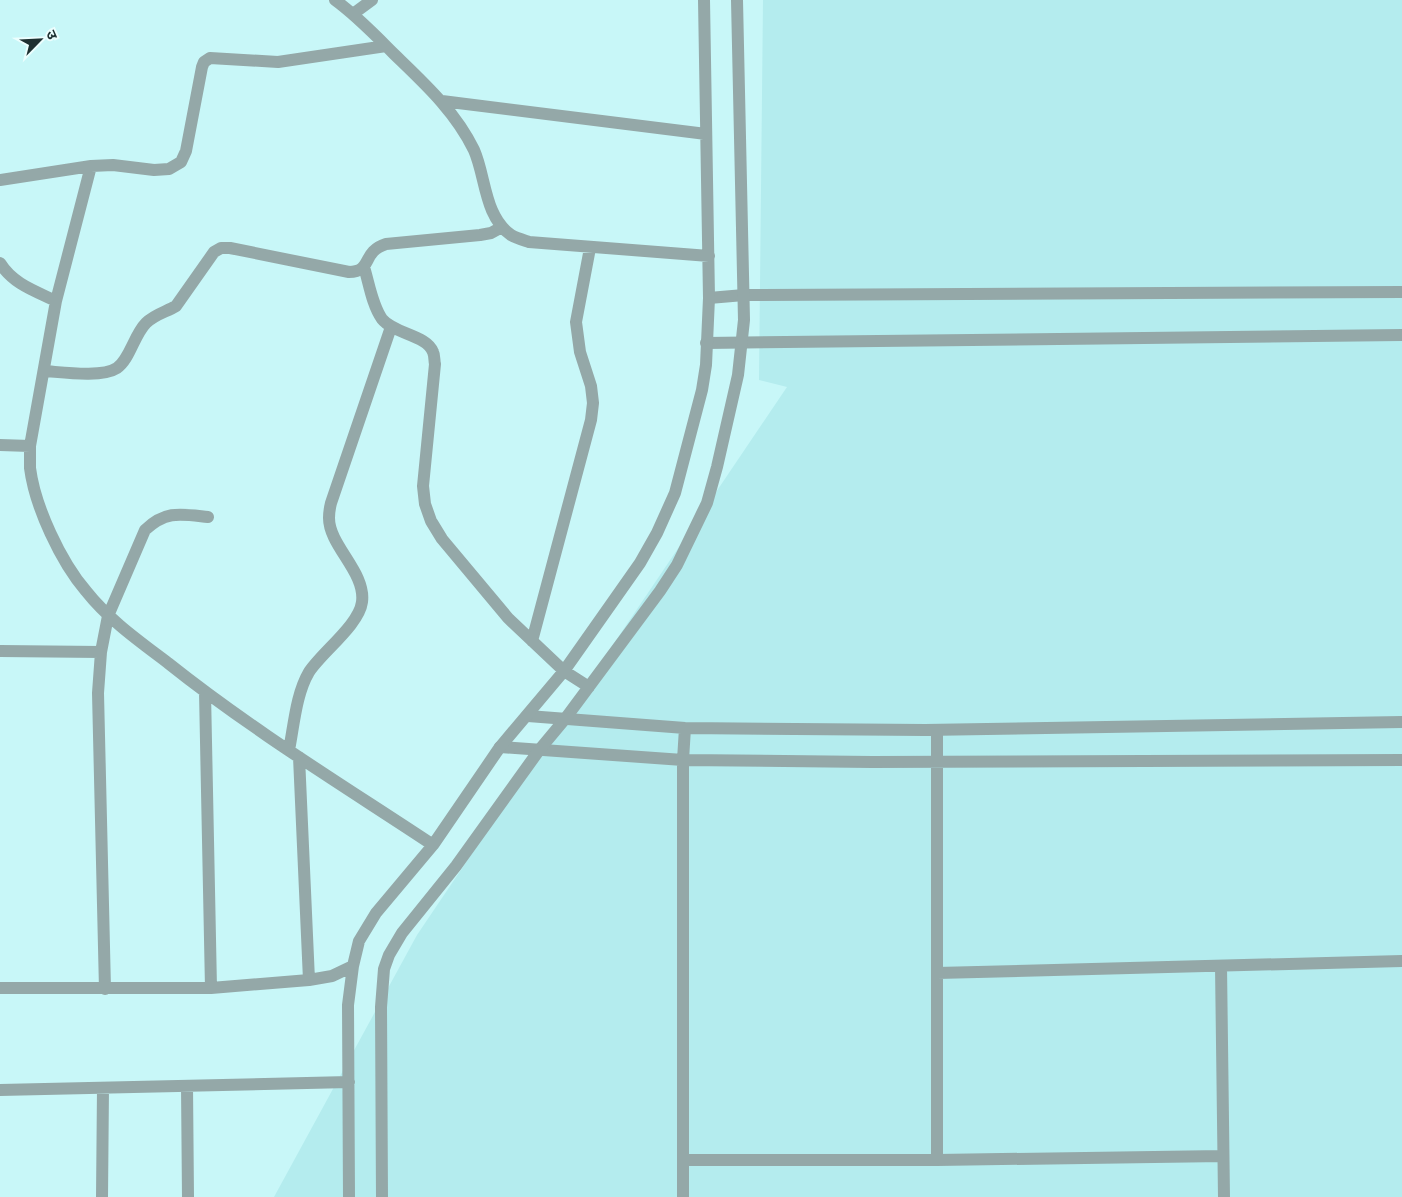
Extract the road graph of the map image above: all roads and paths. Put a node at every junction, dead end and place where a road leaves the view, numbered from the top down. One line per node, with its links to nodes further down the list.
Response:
1 (335, 0): 5 (street)
2 (372, 0): 5 (street)
3 (704, 0): 8 (street)
4 (736, 0): 17 (street)
5 (353, 14): 6 (street)
6 (386, 46): 7 (street); 9 (street)
7 (442, 102): 8 (street); 11 (street)
8 (706, 134): 13 (street)
9 (91, 166): 10 (street); 19 (street)
10 (0, 180)
11 (502, 227): 12 (street); 15 (street)
12 (590, 248): 13 (street); 29 (street)
13 (708, 256): 18 (street)
14 (0, 263): 19 (street)
15 (364, 267): 20 (street); 24 (street)
16 (1402, 292): 17 (street)
17 (744, 295): 18 (street); 22 (street)
18 (709, 298): 23 (street)
19 (56, 301): 24 (street)
20 (391, 326): 29 (street); 42 (street)
21 (1402, 335): 22 (street)
22 (742, 341): 23 (street); 33 (street)
23 (706, 343): 32 (street)
24 (44, 371): 26 (street)
25 (0, 445): 26 (street)
26 (30, 446): 28 (street)
27 (208, 517): 28 (street)
28 (108, 616): 31 (street); 34 (street)
29 (532, 641): 32 (street)
30 (0, 651): 31 (street)
31 (101, 652): 54 (street)
32 (564, 671): 33 (street); 35 (street)
33 (589, 686): 36 (street)
34 (205, 692): 42 (street); 53 (street)
35 (528, 716): 36 (street); 40 (street)
36 (565, 719): 38 (street); 41 (street)
37 (1402, 722): 39 (street)
38 (685, 728): 39 (street); 43 (street)
39 (936, 730): 45 (street)
40 (500, 746): 41 (street); 46 (street)
41 (540, 750): 43 (street); 65 (street)
42 (294, 754): 46 (street); 51 (street)
43 (683, 760): 45 (street); 60 (street)
44 (1402, 760): 45 (street)
45 (938, 762): 50 (street)
46 (433, 845): 48 (street)
47 (1402, 961): 49 (street)
48 (353, 966): 51 (street); 55 (street)
49 (1221, 966): 50 (street); 59 (street)
50 (937, 973): 61 (street)
51 (309, 980): 53 (street)
52 (0, 988): 54 (street)
53 (211, 988): 54 (street)
54 (105, 989)
55 (349, 1082): 56 (street); 64 (street)
56 (186, 1086): 57 (street); 63 (street)
57 (103, 1088): 58 (street); 62 (street)
58 (0, 1090)
59 (1223, 1156): 61 (street); 67 (street)
60 (683, 1160): 61 (street); 66 (street)
61 (937, 1160)
62 (102, 1197)
63 (188, 1197)
64 (350, 1197)
65 (382, 1197)
66 (683, 1197)
67 (1224, 1197)

